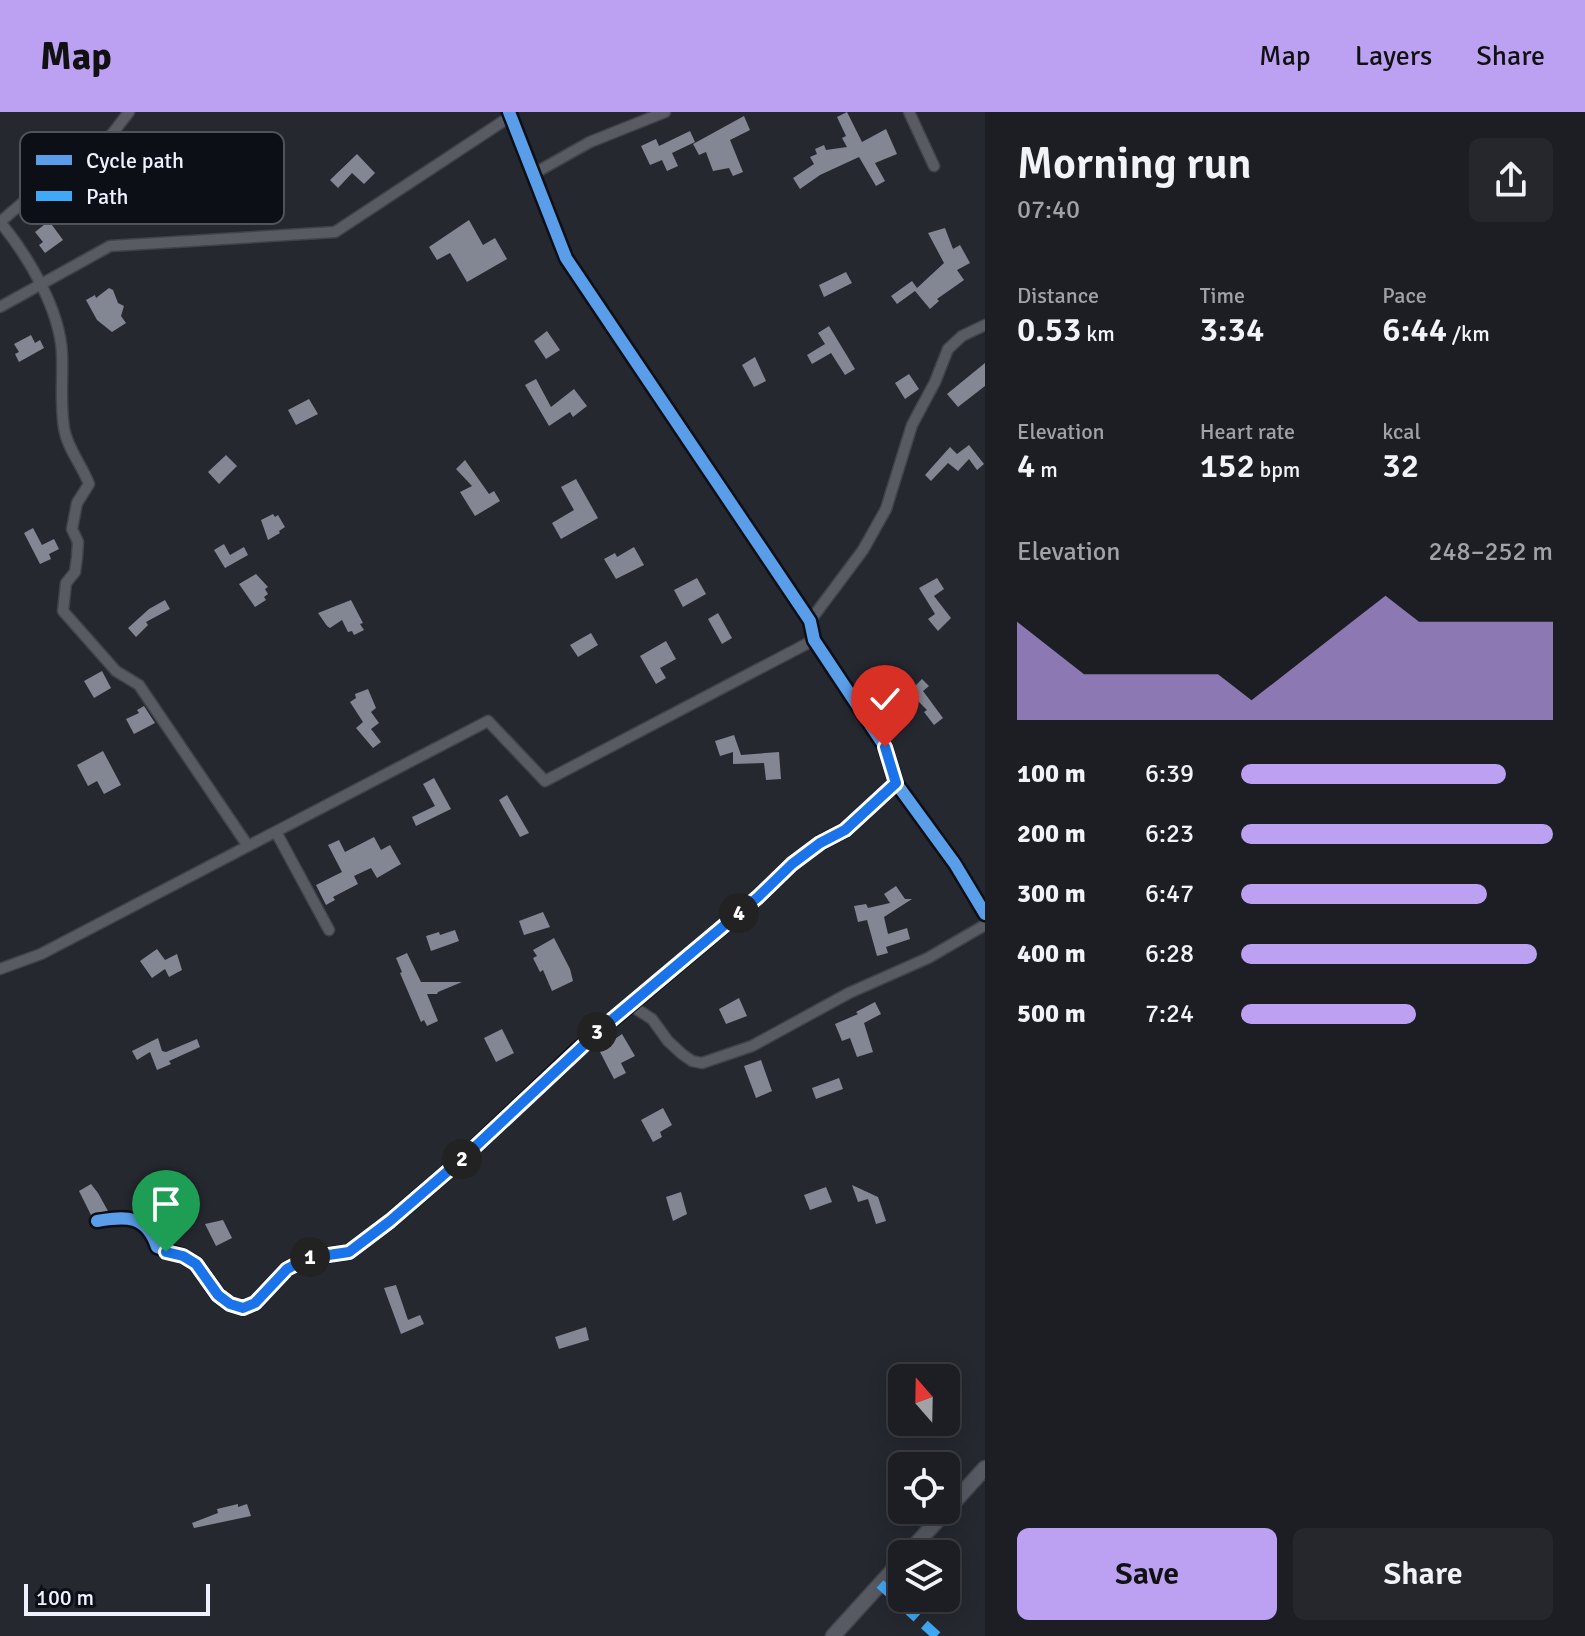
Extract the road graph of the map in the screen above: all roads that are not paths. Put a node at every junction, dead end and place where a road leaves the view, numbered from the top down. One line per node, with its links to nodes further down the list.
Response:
1 (129, 112): 5 (street)
2 (665, 112): 7 (street)
3 (909, 112): 6 (street)
4 (510, 114): 7 (street); 9 (street)
5 (114, 132)
6 (934, 166)
7 (533, 174): 12 (street)
8 (20, 205): 9 (street)
9 (40, 284): 10 (street); 16 (street)
10 (0, 307)
11 (985, 325): 12 (street)
12 (810, 621): 13 (street)
13 (814, 640): 14 (street); 15 (street)
14 (896, 783): 17 (street); 21 (street)
15 (276, 832): 16 (street); 19 (street)
16 (248, 846): 20 (street)
17 (985, 914)
18 (985, 925): 21 (street)
19 (329, 930)
20 (0, 969)
21 (630, 1005): 22 (street)
22 (97, 1221)
23 (985, 1468): 24 (main road)
24 (920, 1540)
25 (888, 1575): 26 (main road)
26 (833, 1636)

